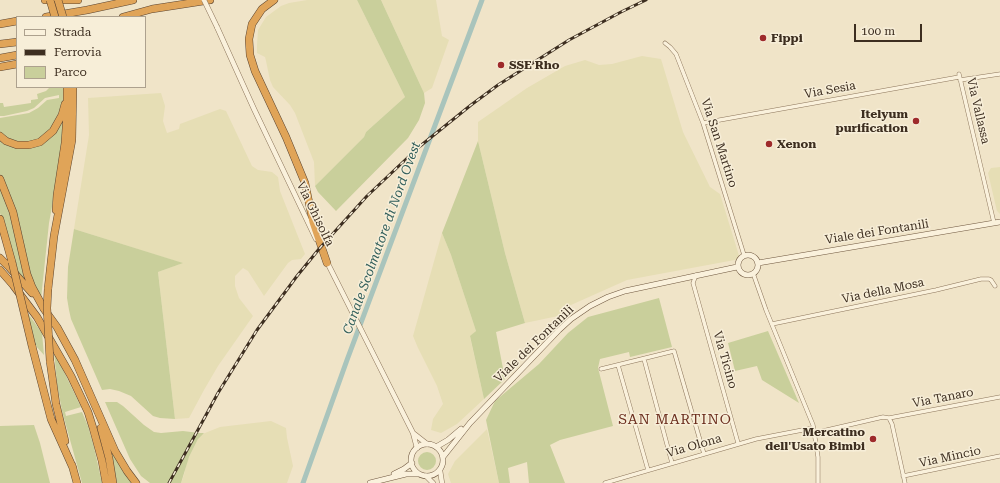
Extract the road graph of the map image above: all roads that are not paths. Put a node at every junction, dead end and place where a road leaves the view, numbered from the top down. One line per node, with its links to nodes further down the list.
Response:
1 (46, 0): 4 (highway)
2 (50, 0): 10 (highway, bridge)
3 (58, 0): 11 (highway, bridge)
4 (78, 0)
5 (133, 0): 9 (highway)
6 (204, 0): 34 (street, Via Ghisolfa, bridge)
7 (210, 0): 12 (highway)
8 (274, 0): 34 (highway)
9 (52, 16)
10 (55, 16)
11 (63, 16)
12 (127, 16)
13 (16, 21): 14 (highway)
14 (0, 24)
15 (16, 42): 16 (highway)
16 (0, 44)
17 (665, 44): 26 (street, Via San Martino)
18 (16, 55): 19 (highway)
19 (0, 58)
20 (16, 64): 21 (highway)
21 (0, 67)
22 (1000, 74): 23 (street, Via Sesia)
23 (959, 77): 26 (street, Via Sesia); 30 (street, Via Vallassa)
24 (74, 88): 31 (highway)
25 (67, 90): 27 (highway); 31 (highway)
26 (703, 123): 32 (street, Via San Martino)
27 (0, 136)
28 (0, 179): 43 (highway)
29 (0, 219): 64 (highway, bridge)
30 (997, 223): 35 (main road, Viale dei Fontanili)
31 (54, 236): 64 (highway, bridge)
32 (744, 255): 35 (main road); 36 (main road)
33 (0, 258): 43 (highway)
34 (327, 263): 53 (street, Via Ghisolfa)
35 (758, 263): 38 (main road)
36 (738, 267): 38 (main road); 39 (main road, Viale dei Fontanili)
37 (0, 270): 71 (highway)
38 (753, 274): 44 (street)
39 (696, 275): 40 (main road, Viale dei Fontanili); 41 (street)
40 (685, 277): 41 (street); 51 (main road, Viale dei Fontanili)
41 (693, 283): 55 (street, Via Ticino)
42 (994, 286): 44 (street, Via della Mosa)
43 (44, 309): 48 (highway)
44 (772, 324): 52 (street)
45 (644, 359): 46 (street); 59 (street); 63 (street)
46 (618, 365): 47 (street); 66 (street)
47 (601, 369)
48 (92, 397): 72 (highway); 73 (highway)
49 (1000, 397): 50 (street, Via Tanaro)
50 (889, 418): 54 (street, Via Tanaro); 68 (street)
51 (470, 422): 57 (main road, Viale dei Fontanili); 61 (main road, Viale dei Fontanili)
52 (813, 428): 54 (street); 55 (street, Via Olona)
53 (413, 433): 56 (street, Via Ghisolfa); 58 (street, Via Ghisolfa)
54 (814, 433): 78 (street)
55 (738, 443): 59 (street, Via Olona)
56 (427, 444): 57 (main road); 58 (main road)
57 (436, 447): 61 (main road)
58 (417, 448): 62 (main road)
59 (704, 454): 63 (street, Via Olona)
60 (1000, 456): 68 (street, Via Mincio)
61 (443, 457): 65 (main road)
62 (412, 463): 67 (main road); 69 (main road)
63 (672, 463): 66 (street, Via Olona)
64 (73, 468): 70 (highway)
65 (440, 470): 67 (main road); 76 (street)
66 (648, 470): 77 (street, Via Olona)
67 (423, 475): 69 (main road); 75 (street)
68 (903, 476): 79 (street)
69 (388, 478): 74 (main road)
70 (77, 483)
71 (106, 483)
72 (113, 483)
73 (136, 483)
74 (370, 483)
75 (433, 483)
76 (442, 483)
77 (605, 483)
78 (818, 483)
79 (905, 483)

